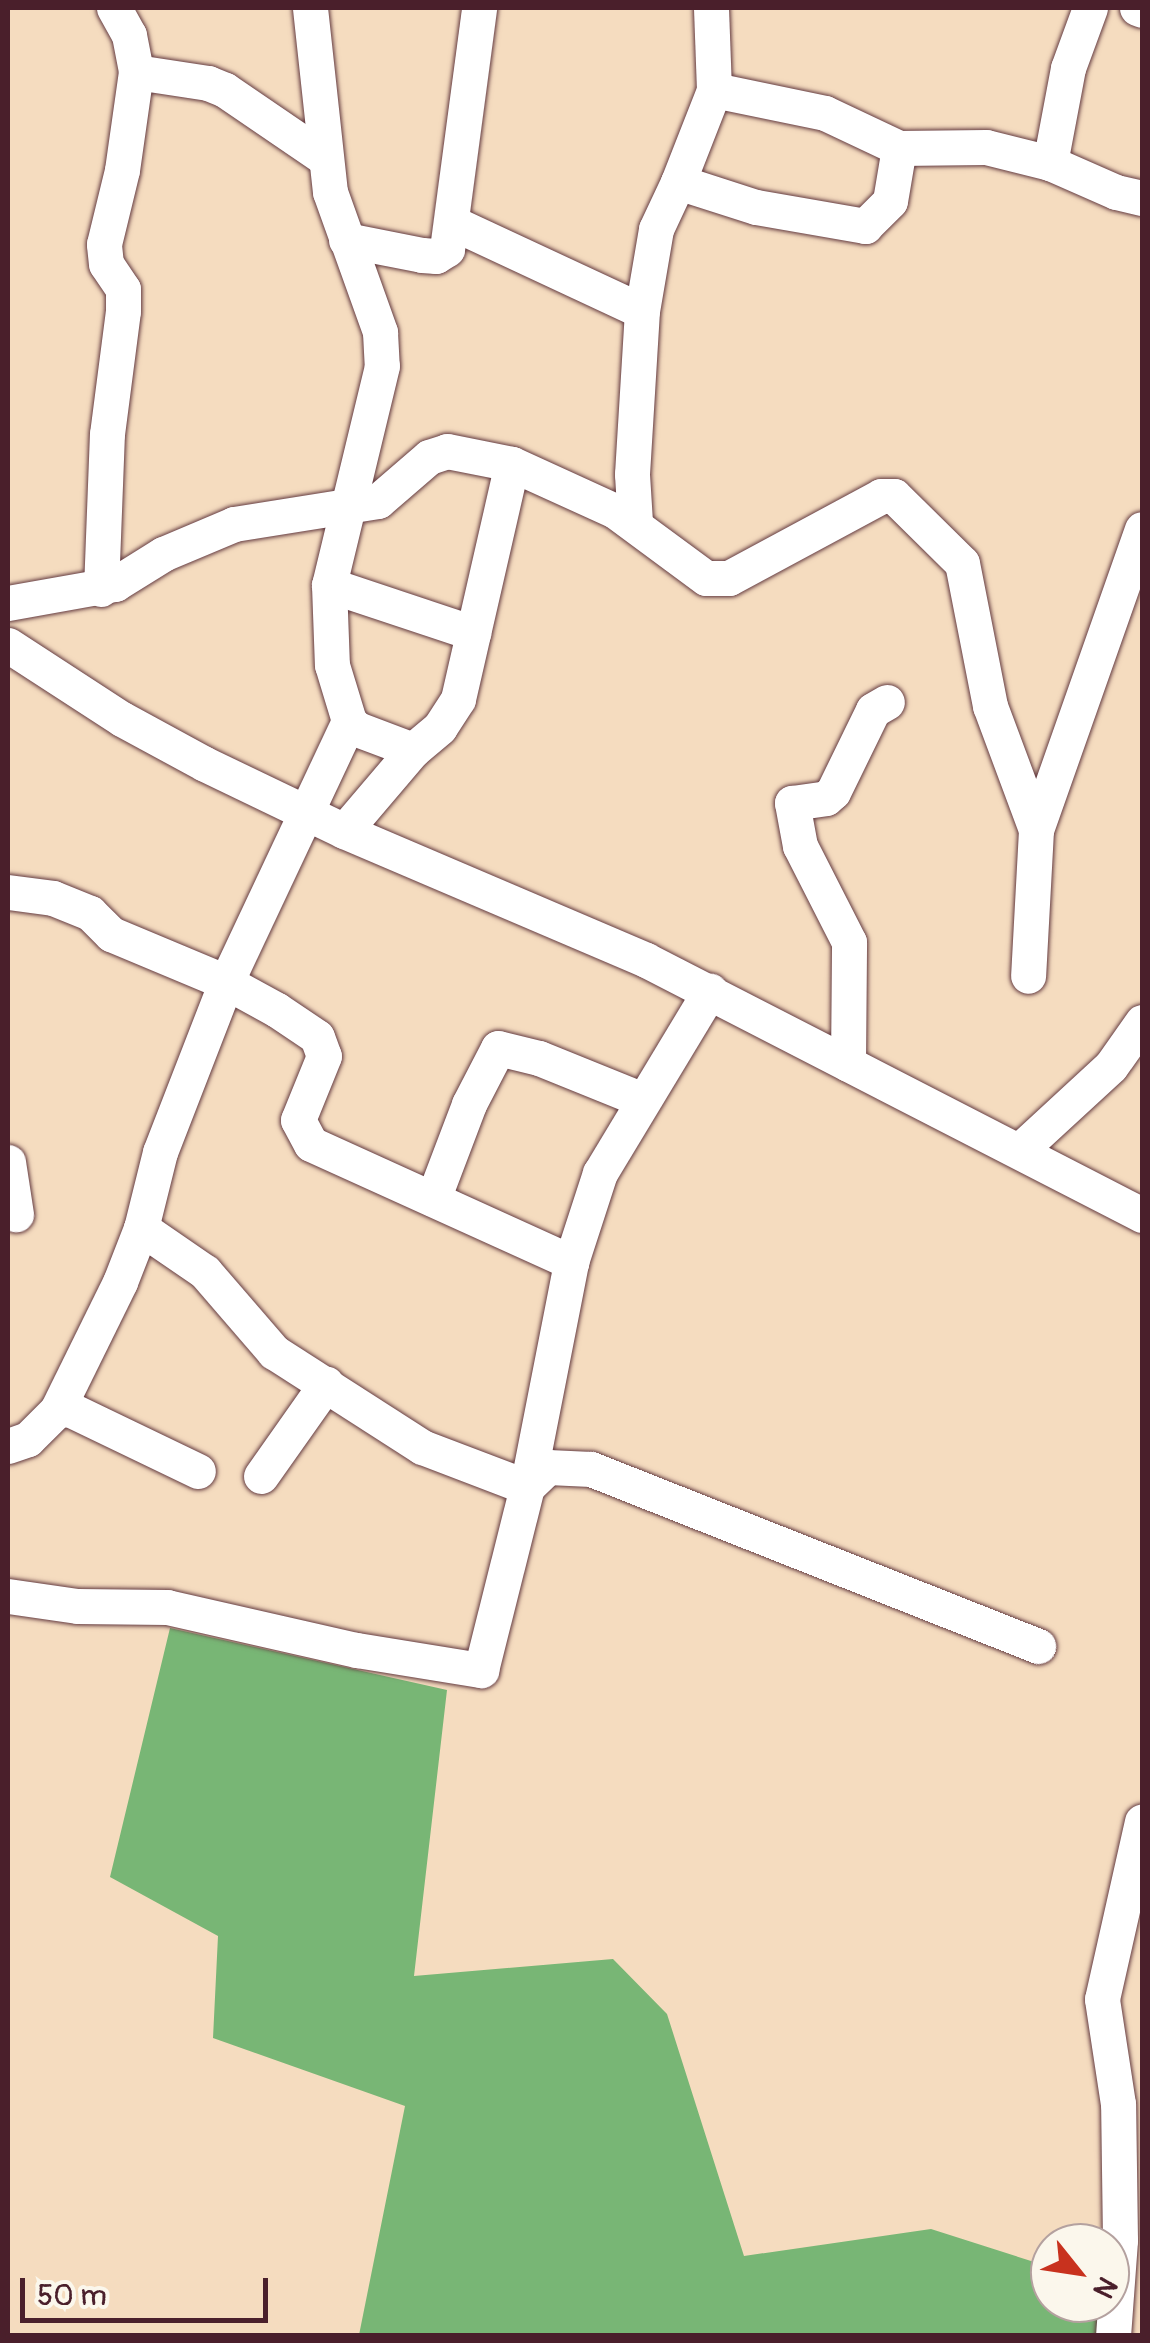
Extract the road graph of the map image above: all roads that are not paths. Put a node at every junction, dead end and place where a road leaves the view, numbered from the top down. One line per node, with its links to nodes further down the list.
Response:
1 (114, 8): 6 (street)
2 (310, 8): 9 (street)
3 (479, 8): 13 (street)
4 (711, 8): 7 (street)
5 (1090, 8): 10 (street)
6 (136, 72): 9 (street); 21 (street)
7 (714, 90): 8 (street); 11 (street)
8 (899, 148): 10 (street); 11 (street)
9 (326, 159): 14 (street)
10 (1050, 164): 12 (street)
11 (678, 182): 15 (street)
12 (1142, 198)
13 (453, 222): 14 (street); 15 (street)
14 (346, 240): 17 (street)
15 (642, 311): 18 (street)
16 (512, 464): 17 (street); 18 (street); 23 (street)
17 (349, 506): 20 (street); 21 (street)
18 (635, 522): 29 (street)
19 (1142, 529): 29 (street)
20 (329, 584): 23 (street); 26 (street)
21 (101, 589): 22 (street)
22 (8, 604)
23 (473, 633): 27 (street)
24 (8, 645): 28 (street)
25 (888, 702): 36 (street)
26 (349, 721): 27 (street); 28 (street)
27 (413, 750): 30 (street)
28 (303, 812): 30 (street); 33 (street)
29 (1036, 830): 32 (street)
30 (344, 831): 34 (street)
31 (8, 892): 33 (street)
32 (1028, 976)
33 (226, 982): 40 (street); 43 (street)
34 (710, 991): 36 (street); 37 (street)
35 (1142, 1022): 38 (street)
36 (848, 1064): 38 (street)
37 (643, 1100): 40 (street); 44 (street)
38 (1020, 1150): 42 (street)
39 (8, 1162): 41 (street)
40 (433, 1199): 44 (street)
41 (16, 1214)
42 (1142, 1214)
43 (140, 1228): 45 (street); 46 (street)
44 (571, 1262): 50 (street)
45 (326, 1384): 49 (street); 50 (street)
46 (57, 1410): 47 (street); 48 (street)
47 (8, 1446)
48 (198, 1471)
49 (261, 1476)
50 (527, 1487): 51 (street); 52 (street)
51 (8, 1596)
52 (1038, 1646)
53 (1142, 1821): 54 (street)
54 (1114, 2336)

